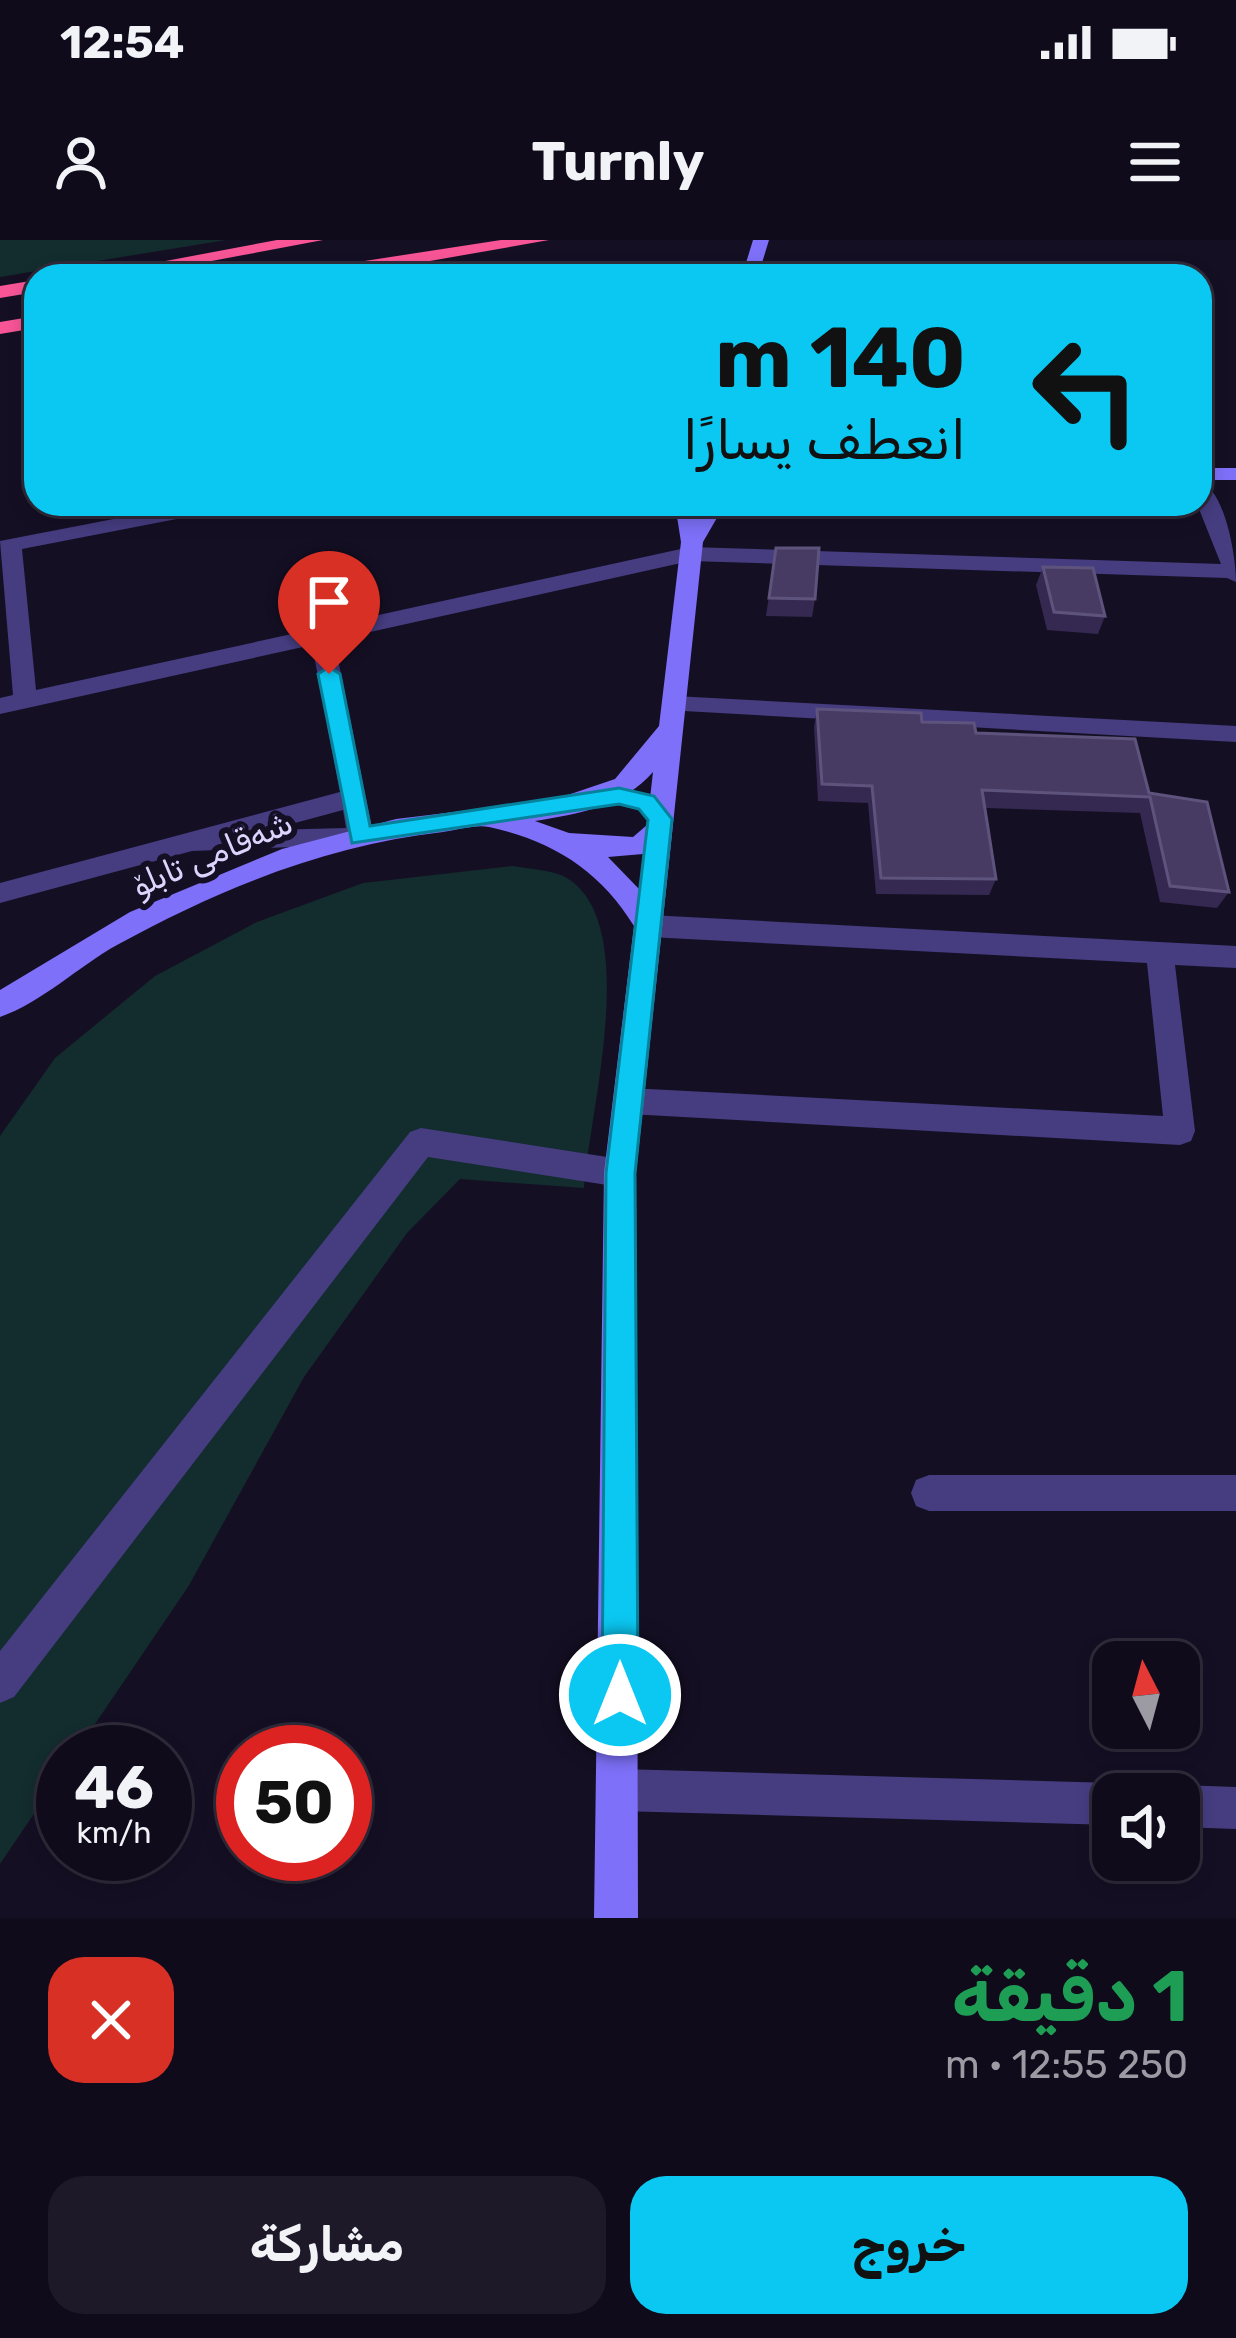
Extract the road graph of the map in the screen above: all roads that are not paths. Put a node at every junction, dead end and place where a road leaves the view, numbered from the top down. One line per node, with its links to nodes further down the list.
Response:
1 (313, 240): 3 (highway)
2 (539, 240): 4 (highway)
3 (168, 264)
4 (384, 264)
5 (161, 516): 9 (street)
6 (687, 516): 10 (main road)
7 (708, 516): 10 (main road)
8 (1212, 516): 11 (street)
9 (6, 546): 13 (street)
10 (691, 548): 11 (street); 12 (street); 15 (main road)
11 (1235, 573)
12 (321, 633): 13 (street); 17 (street)
13 (25, 700): 14 (street)
14 (0, 706)
15 (673, 710): 16 (street); 18 (main road); 20 (main road)
16 (1236, 734)
17 (353, 798): 21 (street); 23 (street)
18 (585, 802): 19 (main road, شەقامی تابلۆ); 20 (main road)
19 (471, 818): 21 (main road, شەقامی تابلۆ); 22 (main road)
20 (660, 823): 22 (main road); 25 (main road)
21 (361, 836): 23 (street); 28 (main road, شەقامی تابلۆ)
22 (560, 836): 25 (main road)
23 (194, 842): 24 (street)
24 (0, 893)
25 (649, 926): 26 (street); 29 (main road)
26 (1160, 953): 27 (street); 29 (street)
27 (1236, 957)
28 (0, 1005)
29 (629, 1101): 30 (main road)
30 (620, 1173): 33 (street); 34 (main road)
31 (929, 1493): 32 (street)
32 (1236, 1493)
33 (0, 1683)
34 (620, 1790): 35 (street); 38 (main road)
35 (1092, 1803)
36 (1200, 1807): 37 (street)
37 (1236, 1808)
38 (616, 1918)

